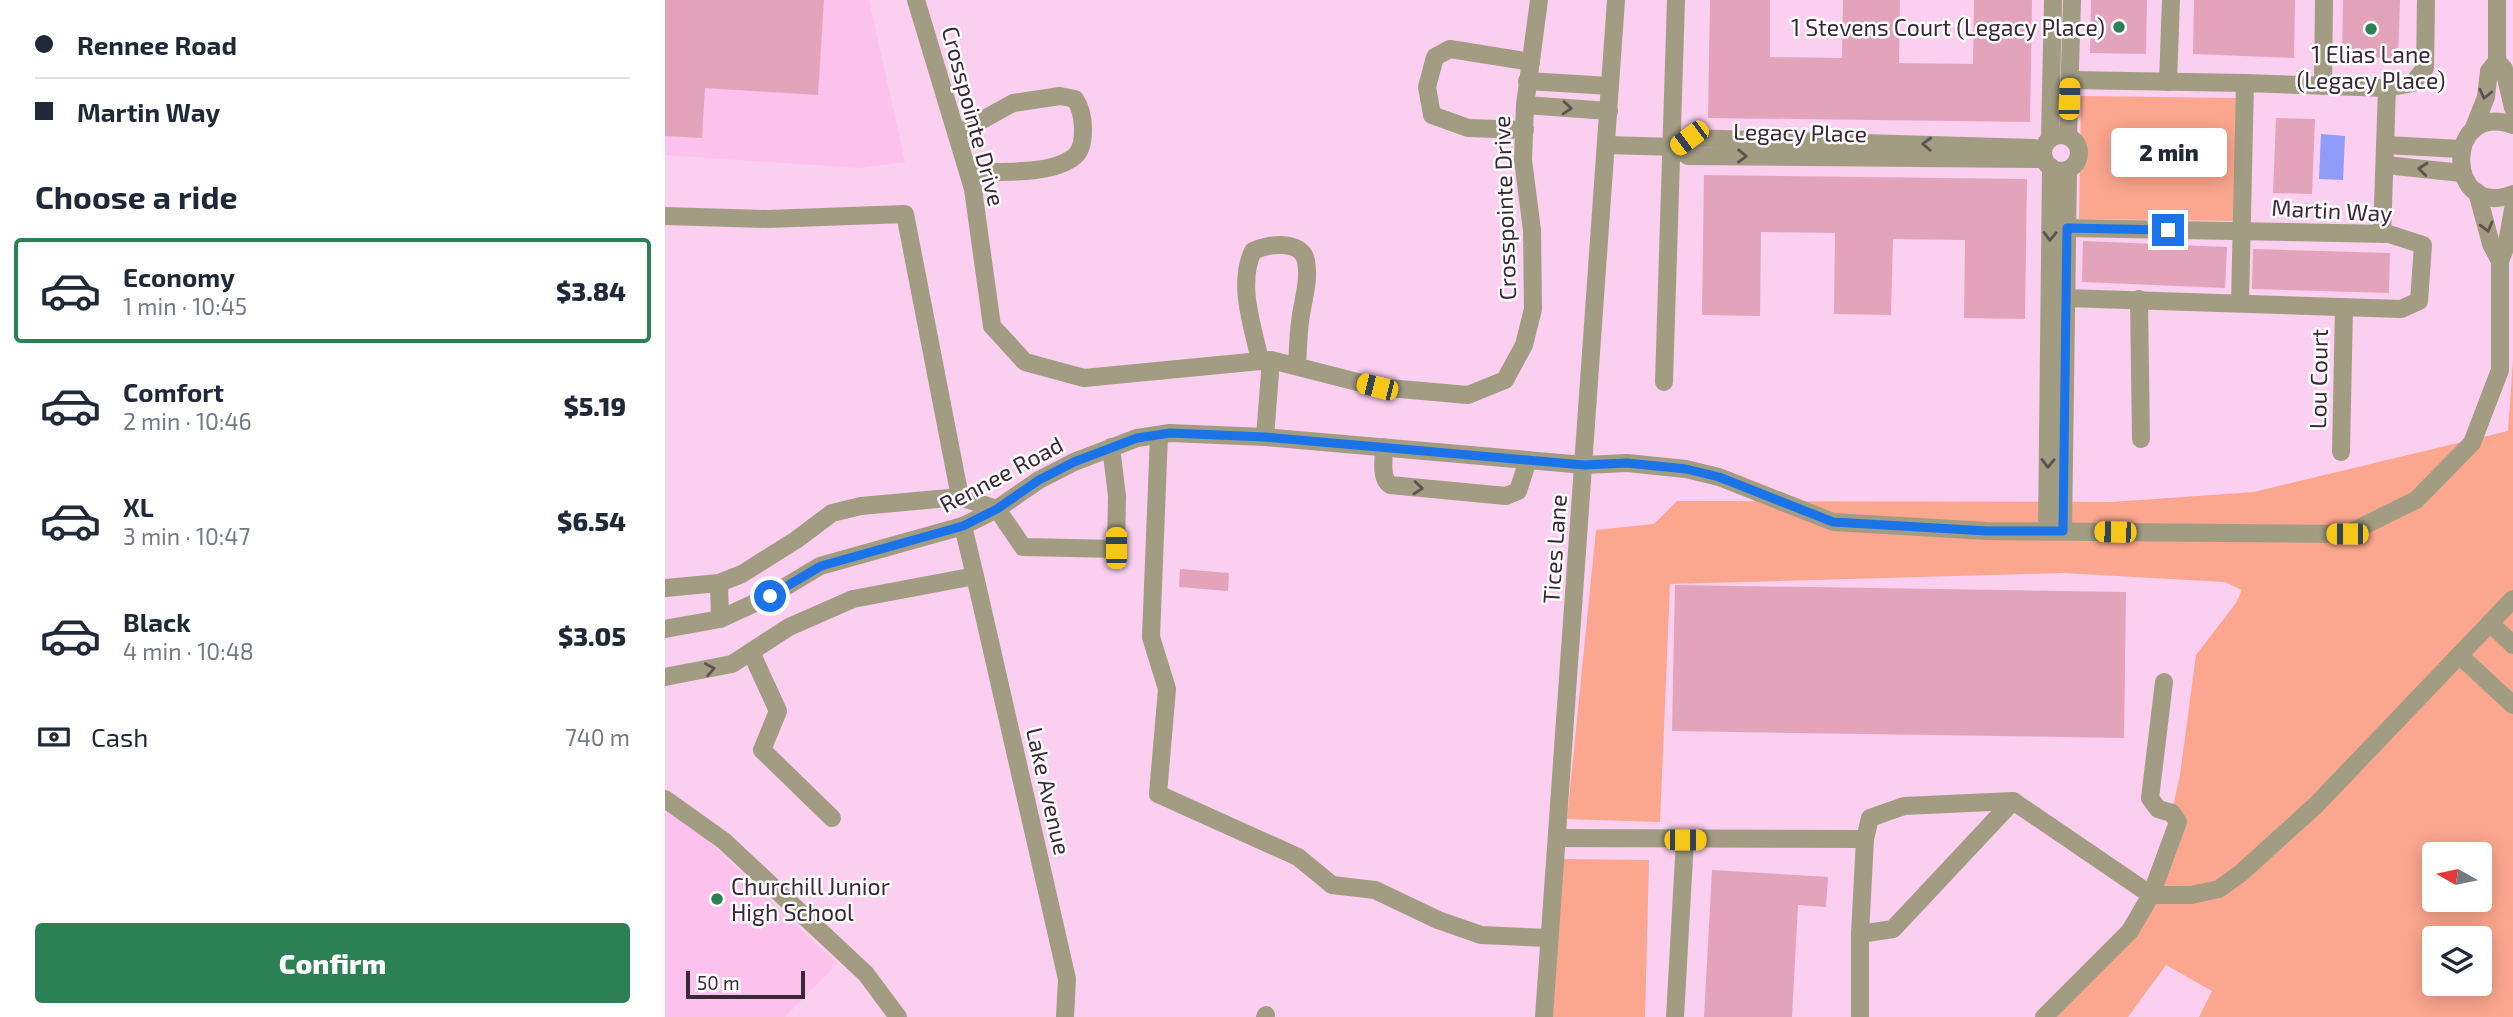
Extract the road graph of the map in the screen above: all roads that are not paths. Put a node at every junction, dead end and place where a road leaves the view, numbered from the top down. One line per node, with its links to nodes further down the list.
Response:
1 (916, 0): 26 (street, Crosspointe Drive)
2 (1539, 0): 12 (street, Crosspointe Drive)
3 (1616, 0): 17 (street, Tices Lane)
4 (1676, 0): 29 (street)
5 (2053, 0): 31 (street)
6 (2072, 0): 13 (street)
7 (2171, 0): 15 (street)
8 (2324, 0): 18 (street)
9 (2426, 0): 19 (street)
10 (2497, 0): 11 (street)
11 (2497, 61): 21 (street); 25 (street, one-way to 25)
12 (1531, 62): 14 (street, Crosspointe Drive); 24 (street)
13 (2070, 80): 15 (street); 31 (street)
14 (1527, 81): 17 (street); 20 (street, Crosspointe Drive)
15 (2168, 82): 16 (street)
16 (2245, 83): 18 (street); 40 (street)
17 (1610, 86): 22 (street, Tices Lane)
18 (2323, 86): 19 (street)
19 (2387, 88): 28 (street)
20 (1525, 105): 22 (street, one-way to 22); 24 (street, Crosspointe Drive)
21 (2513, 108)
22 (1609, 111): 27 (street, Tices Lane)
23 (2513, 125): 25 (street)
24 (1525, 130): 49 (street, Crosspointe Drive)
25 (2473, 130): 30 (street)
26 (957, 134): 33 (street, Crosspointe Drive); 33 (street)
27 (1606, 145): 29 (street, Legacy Place); 58 (street, Tices Lane)
28 (2386, 145): 30 (street); 32 (street)
29 (1674, 147): 31 (street, Legacy Place); 50 (street)
30 (2461, 149): 34 (street)
31 (2054, 153): 39 (street); 47 (street, one-way to 47)
32 (2385, 165): 34 (street, one-way to 32); 41 (street)
33 (968, 172): 48 (street, Crosspointe Drive)
34 (2462, 173): 35 (street)
35 (2477, 192): 36 (street); 42 (street, one-way to 42)
36 (2513, 194)
37 (2513, 209): 42 (street)
38 (665, 216): 59 (street)
39 (2067, 228): 40 (street, Martin Way); 43 (street)
40 (2243, 231): 41 (street, Martin Way); 45 (street)
41 (2382, 234): 46 (street, Martin Way)
42 (2500, 261): 62 (street, Rennee Road)
43 (2066, 298): 44 (street, Martin Way); 47 (street)
44 (2139, 299): 45 (street, Martin Way); 53 (street)
45 (2241, 303): 46 (street, Martin Way)
46 (2344, 307): 56 (street, Lou Court)
47 (2058, 322): 62 (street)
48 (1266, 361): 49 (street, Crosspointe Drive); 49 (street); 52 (street)
49 (1297, 366)
50 (1664, 382)
51 (1159, 435): 52 (street, Rennee Road); 54 (street, Rennee Road); 84 (street)
52 (1265, 437): 55 (street, Rennee Road)
53 (2141, 439)
54 (1111, 447): 60 (street, Rennee Road); 60 (street)
55 (1384, 447): 57 (street, Rennee Road); 57 (street, one-way to 57)
56 (2341, 452)
57 (1528, 460): 58 (street, Rennee Road)
58 (1584, 465): 62 (street, Rennee Road); 79 (street, Tices Lane)
59 (960, 497): 60 (street); 64 (street)
60 (997, 509): 61 (street, Rennee Road)
61 (963, 526): 63 (street, Lake Avenue); 67 (street, Rennee Road)
62 (2055, 531)
63 (975, 576): 71 (street); 86 (street, Lake Avenue)
64 (719, 583): 65 (street); 67 (street)
65 (665, 588)
66 (2513, 599): 68 (street)
67 (720, 619): 69 (street, Rennee Road)
68 (2490, 623): 70 (street); 72 (street)
69 (665, 629)
70 (2513, 645)
71 (751, 652): 73 (street, one-way to 71); 78 (street)
72 (2459, 655): 75 (street); 82 (street)
73 (665, 677)
74 (2164, 682): 82 (street)
75 (2513, 705)
76 (665, 800): 85 (street)
77 (2013, 801): 80 (street); 82 (street); 83 (street)
78 (832, 818)
79 (1557, 838): 81 (street); 84 (street, Tices Lane)
80 (1865, 839): 81 (street); 83 (street)
81 (1685, 840): 88 (street)
82 (2151, 895): 90 (street)
83 (1860, 934): 89 (street)
84 (1548, 938): 87 (street, Tices Lane)
85 (898, 1017)
86 (1065, 1017)
87 (1544, 1017)
88 (1675, 1017)
89 (1860, 1017)
90 (2044, 1017)

